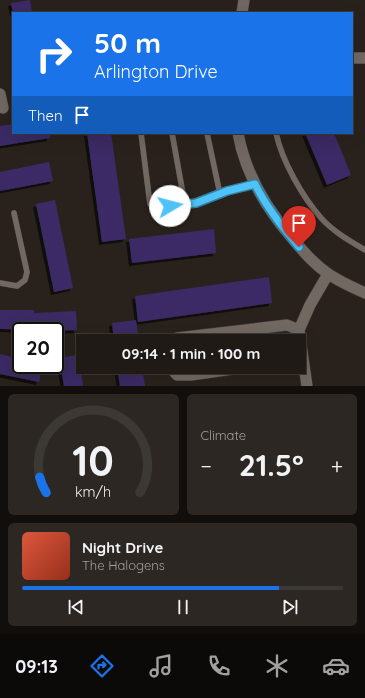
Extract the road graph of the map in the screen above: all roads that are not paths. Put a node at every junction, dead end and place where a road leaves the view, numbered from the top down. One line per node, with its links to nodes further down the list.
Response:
1 (244, 0): 2 (street)
2 (242, 12)
3 (353, 58): 4 (street)
4 (365, 58)
5 (0, 94): 6 (street)
6 (3, 108)
7 (142, 134): 14 (lane)
8 (172, 134): 14 (lane)
9 (207, 134): 13 (lane)
10 (238, 134): 12 (street)
11 (276, 134): 16 (lane)
12 (255, 184): 13 (lane); 17 (street)
13 (220, 194): 14 (lane)
14 (185, 205)
15 (14, 213): 18 (lane)
16 (365, 250)
17 (328, 274): 19 (street); 20 (street)
18 (0, 283)
19 (365, 293)
20 (299, 330): 21 (street); 22 (street)
21 (211, 334)
22 (299, 334)
23 (176, 374): 24 (street)
24 (198, 374)
25 (304, 374): 26 (street)
26 (307, 386)

